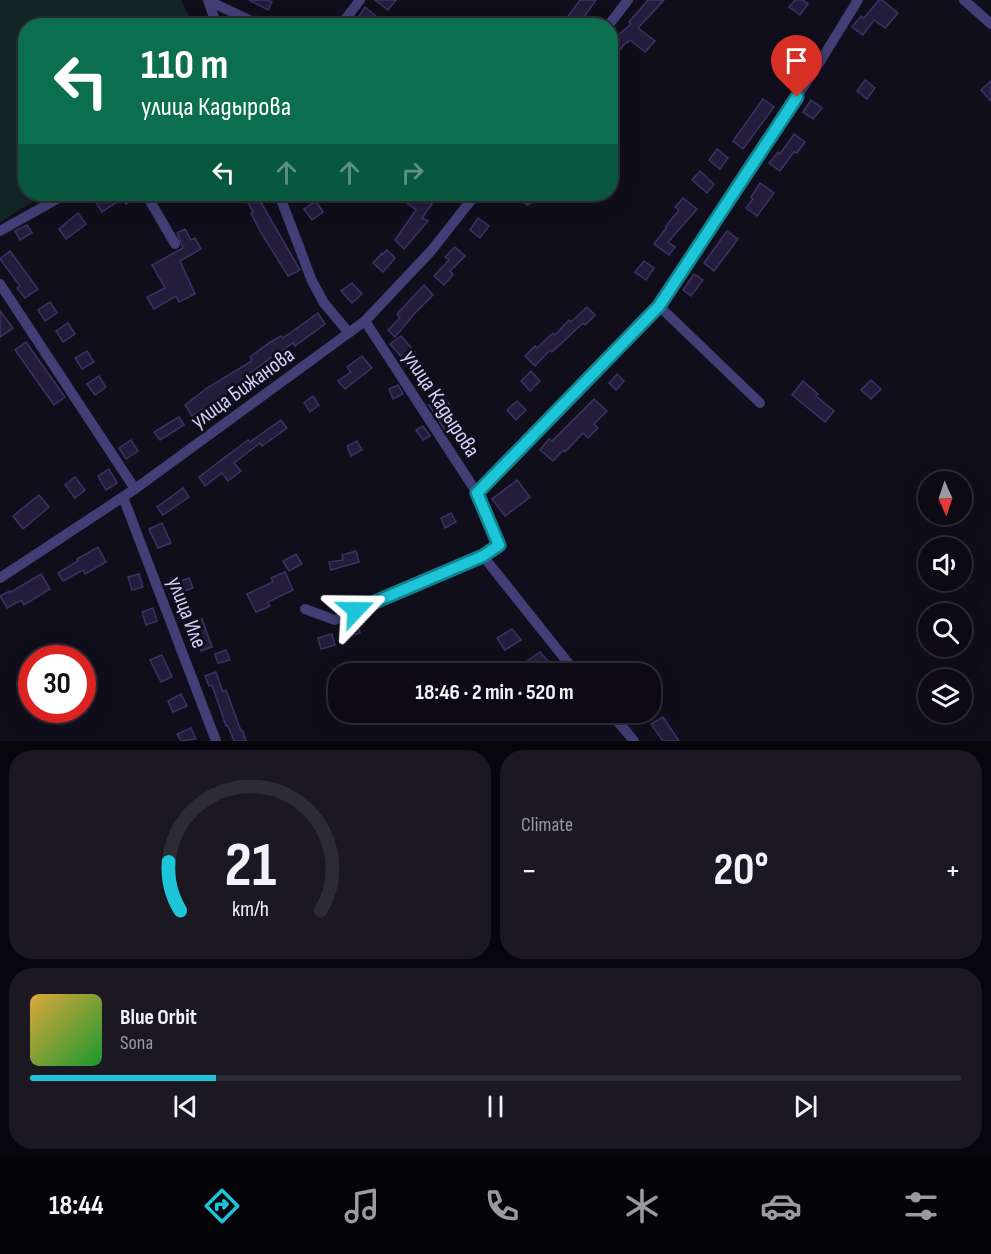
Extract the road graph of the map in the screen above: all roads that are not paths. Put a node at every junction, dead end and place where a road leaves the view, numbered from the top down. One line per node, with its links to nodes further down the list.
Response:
1 (209, 0): 6 (street); 7 (street)
2 (360, 0): 8 (street)
3 (628, 0): 9 (street)
4 (858, 0): 18 (street)
5 (964, 0): 10 (street)
6 (215, 18)
7 (246, 18)
8 (346, 18)
9 (614, 18)
10 (991, 24)
11 (54, 201): 15 (street)
12 (150, 201): 16 (street)
13 (282, 201): 20 (street)
14 (470, 201): 19 (street, улица Бижанова)
15 (0, 231)
16 (175, 244)
17 (0, 284): 22 (street)
18 (659, 306): 21 (street); 23 (street)
19 (365, 321): 20 (street, улица Бижанова); 23 (street, улица Кадырова)
20 (349, 333): 22 (street, улица Бижанова)
21 (760, 403)
22 (135, 489): 24 (street, улица Бижанова)
23 (477, 493): 25 (street, улица Кадырова)
24 (123, 497): 26 (street, улица Бижанова); 30 (street, улица Иле)
25 (483, 556): 27 (street); 28 (street)
26 (0, 578)
27 (305, 609)
28 (569, 663)
29 (619, 723): 31 (street)
30 (216, 741)
31 (634, 741)

